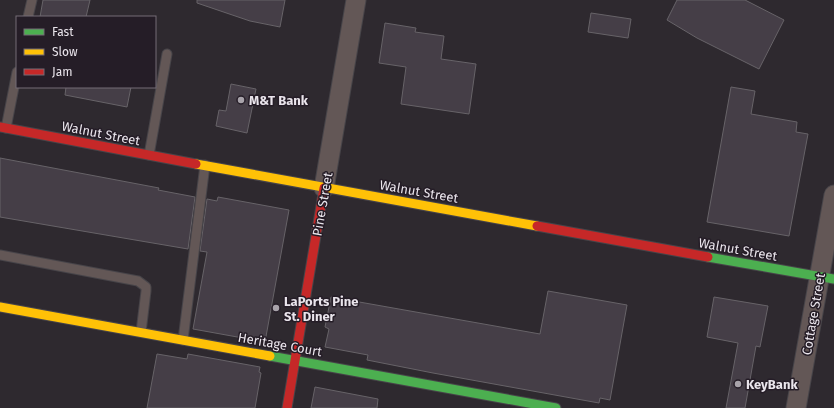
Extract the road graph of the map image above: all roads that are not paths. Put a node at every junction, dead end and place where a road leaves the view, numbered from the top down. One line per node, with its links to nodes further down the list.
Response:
1 (32, 0): 3 (lane)
2 (356, 0): 9 (street, Pine Street)
3 (28, 16)
4 (167, 54): 7 (lane)
5 (16, 76): 6 (lane)
6 (3, 128): 7 (main road, Walnut Street)
7 (149, 155): 8 (main road, Walnut Street)
8 (205, 165): 9 (main road, Walnut Street); 15 (lane)
9 (324, 188): 12 (main road, Walnut Street); 16 (main road, Pine Street)
10 (834, 195): 12 (street, Cottage Street)
11 (0, 255): 14 (lane)
12 (827, 278): 19 (street, Cottage Street)
13 (0, 307): 14 (main road, Heritage Court)
14 (141, 332): 15 (main road, Heritage Court)
15 (183, 340): 16 (main road, Heritage Court)
16 (295, 360): 17 (main road, Pine Street); 18 (main road, Heritage Court)
17 (287, 408)
18 (556, 408)
19 (796, 408)

